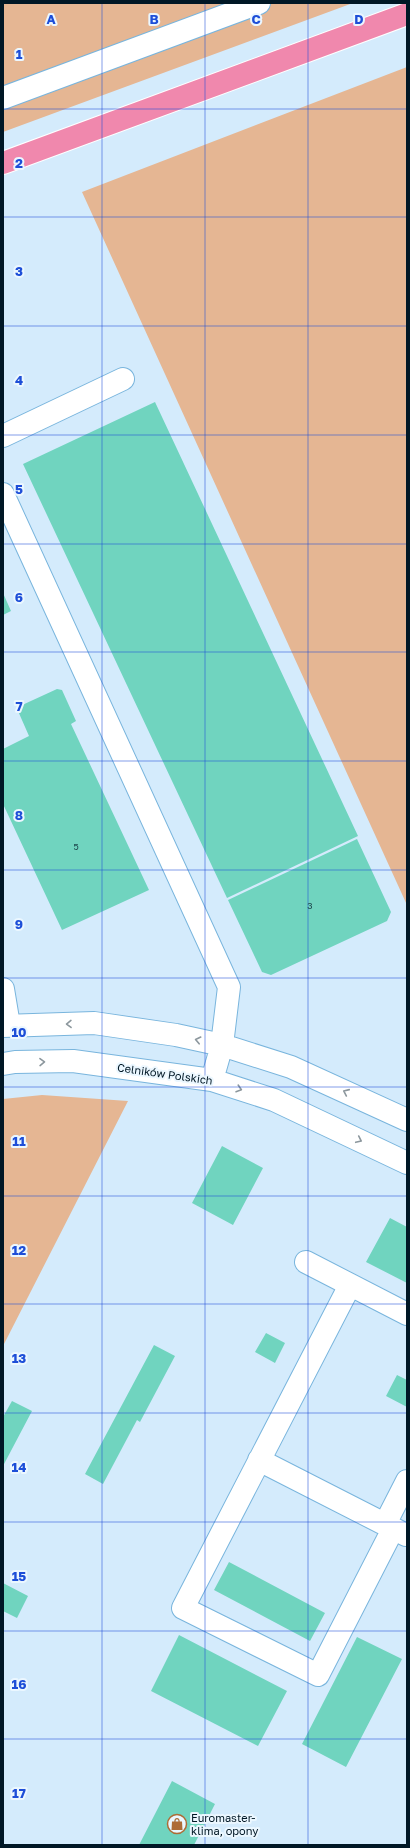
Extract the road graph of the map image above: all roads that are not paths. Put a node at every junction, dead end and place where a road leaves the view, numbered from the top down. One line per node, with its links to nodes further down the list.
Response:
1 (259, 3): 3 (street)
2 (407, 14): 4 (highway)
3 (3, 98)
4 (3, 163)
5 (123, 379): 6 (street)
6 (3, 436)
7 (3, 494): 10 (street)
8 (3, 989): 9 (street)
9 (6, 1025): 10 (street, one-way to 9)
10 (222, 1045): 12 (street); 13 (street, one-way to 10)
11 (3, 1064): 12 (street, Celników Polskich, one-way to 12)
12 (212, 1080): 14 (street, Celników Polskich, one-way to 14)
13 (407, 1120)
14 (407, 1163)
15 (306, 1262): 16 (street)
16 (350, 1285): 17 (street); 18 (street)
17 (407, 1314)
18 (259, 1460): 20 (street); 20 (street)
19 (407, 1481): 20 (street)
20 (395, 1530)

